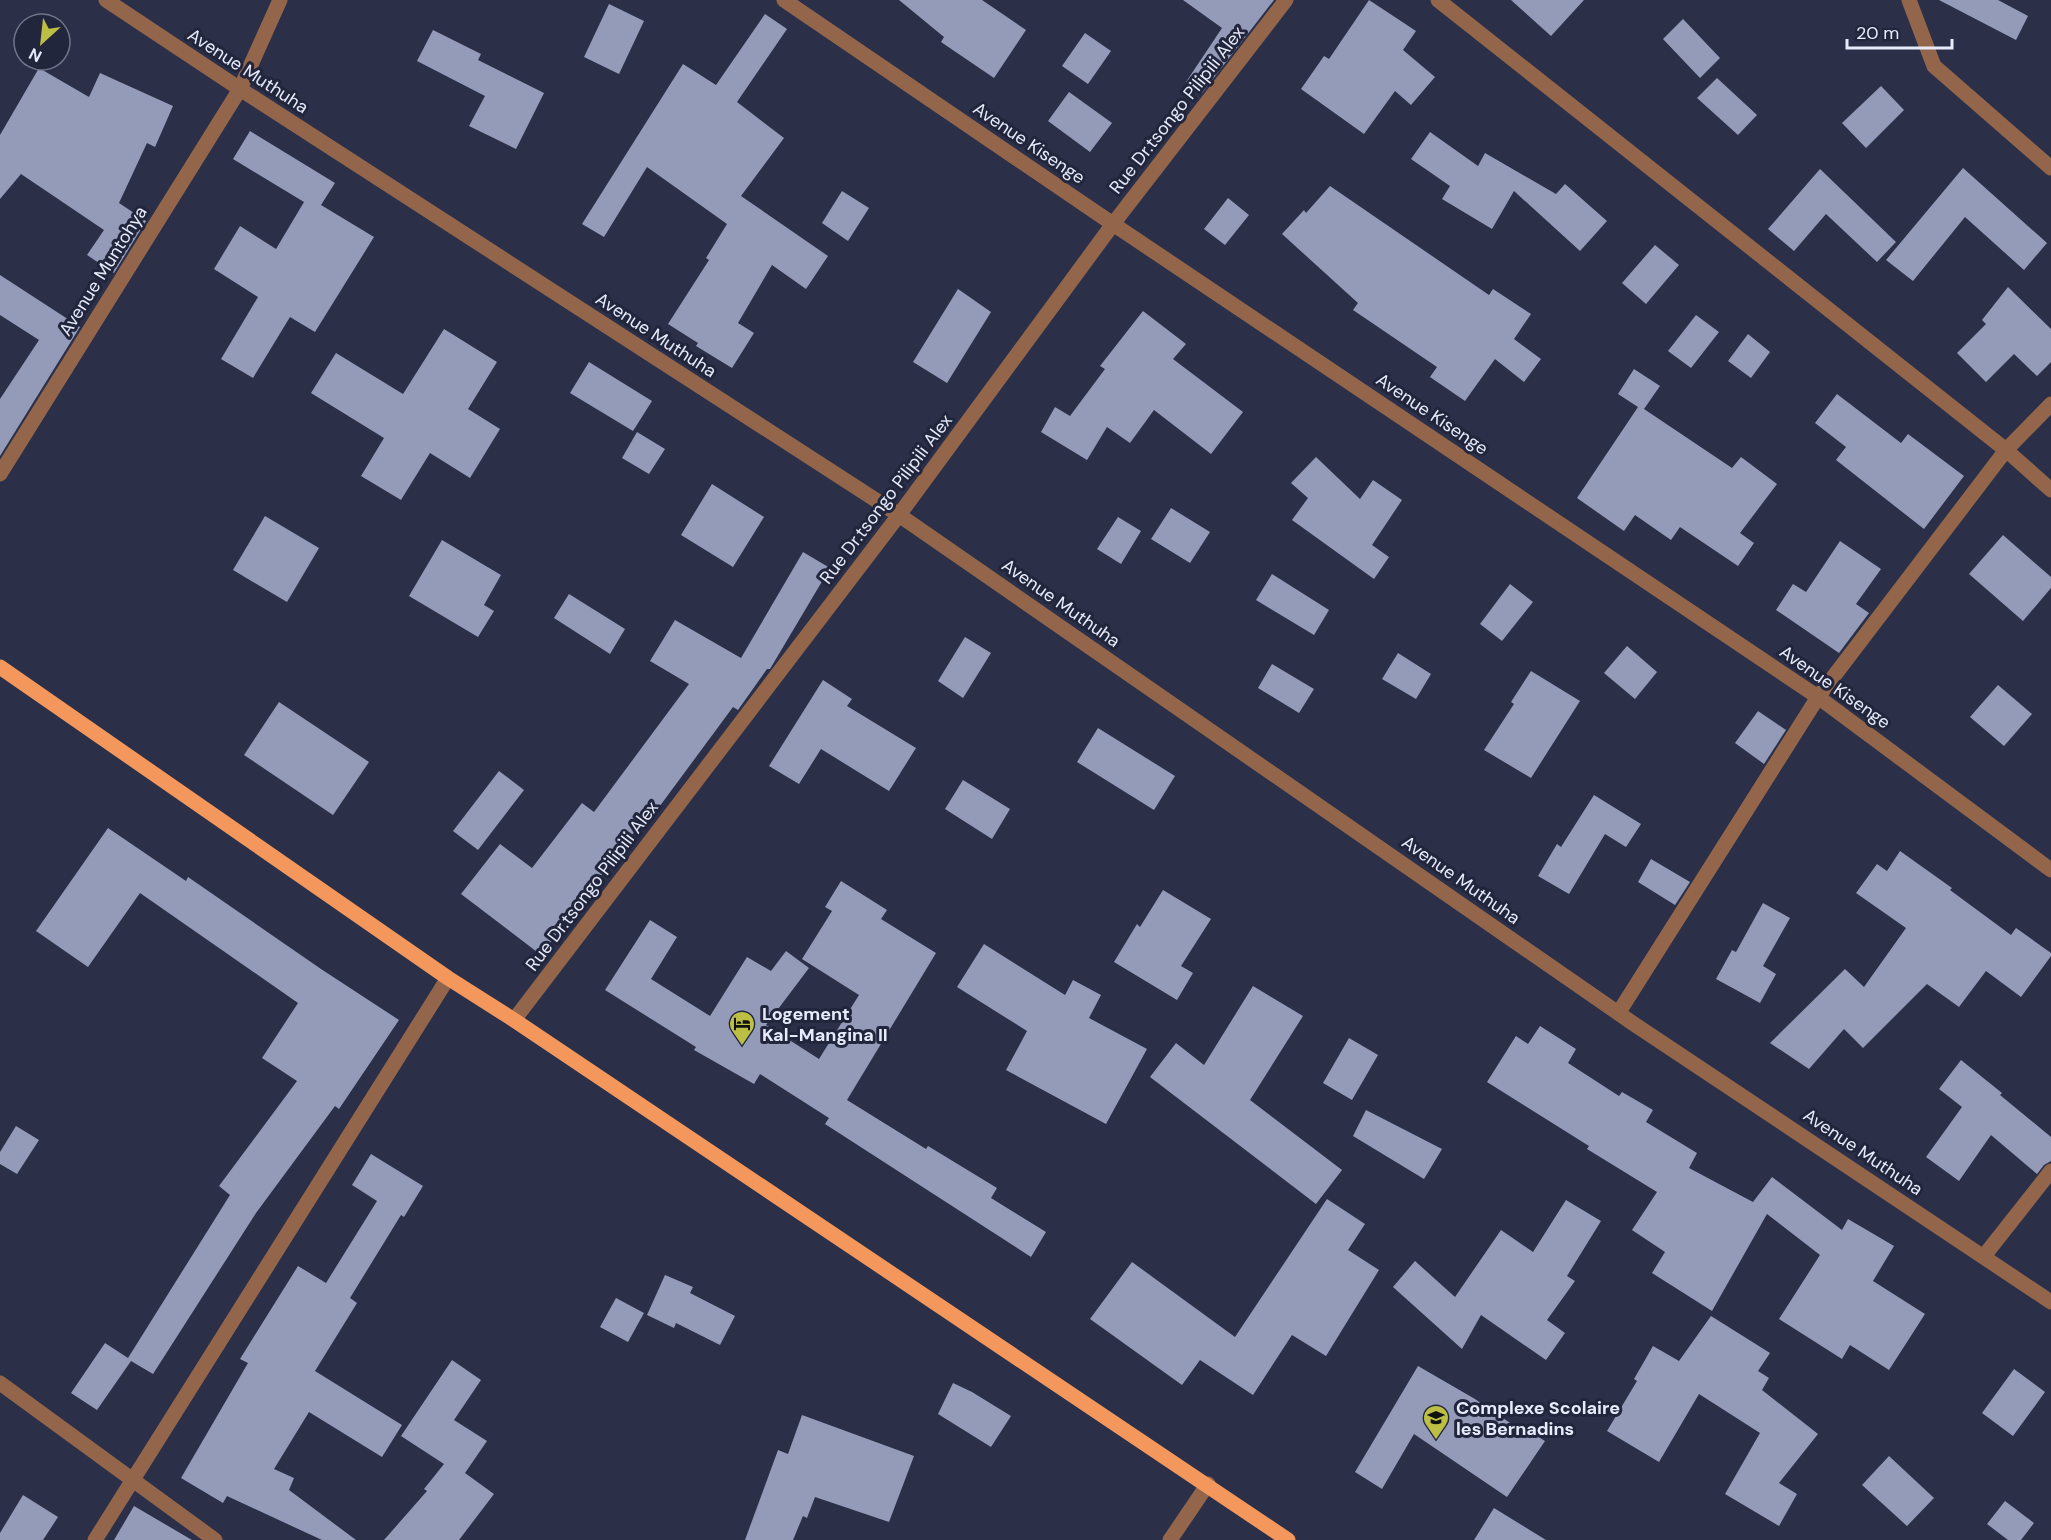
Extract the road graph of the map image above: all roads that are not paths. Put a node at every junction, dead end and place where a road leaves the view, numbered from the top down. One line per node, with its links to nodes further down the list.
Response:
1 (106, 0): 7 (street, Avenue Muthuha)
2 (280, 0): 7 (street, Avenue Muntohya)
3 (784, 0): 9 (street, Avenue Kisenge)
4 (1286, 0): 9 (street, Rue Dr.tsongo Pilipili Alex)
5 (1438, 0): 11 (street)
6 (1909, 0): 8 (street)
7 (240, 90): 12 (street, Avenue Muntohya); 14 (street, Avenue Muthuha)
8 (2051, 168)
9 (1113, 224): 14 (street, Rue Dr.tsongo Pilipili Alex); 16 (street, Avenue Kisenge)
10 (2051, 404): 11 (street)
11 (2006, 450): 13 (street); 16 (street)
12 (0, 474)
13 (2051, 490)
14 (900, 515): 19 (street, Avenue Muthuha); 20 (street, Rue Dr.tsongo Pilipili Alex)
15 (0, 667): 18 (main road)
16 (1818, 697): 17 (street, Avenue Kisenge); 19 (street)
17 (2051, 870)
18 (448, 978): 20 (main road); 25 (street)
19 (1619, 1012): 22 (street, Avenue Muthuha)
20 (514, 1020): 26 (main road)
21 (2051, 1172): 22 (street)
22 (1984, 1256): 23 (street, Avenue Muthuha)
23 (2051, 1302)
24 (0, 1383): 25 (street)
25 (133, 1478): 27 (street); 28 (street)
26 (1208, 1484): 29 (street); 30 (main road)
27 (95, 1540)
28 (215, 1540)
29 (1170, 1540)
30 (1288, 1540)

